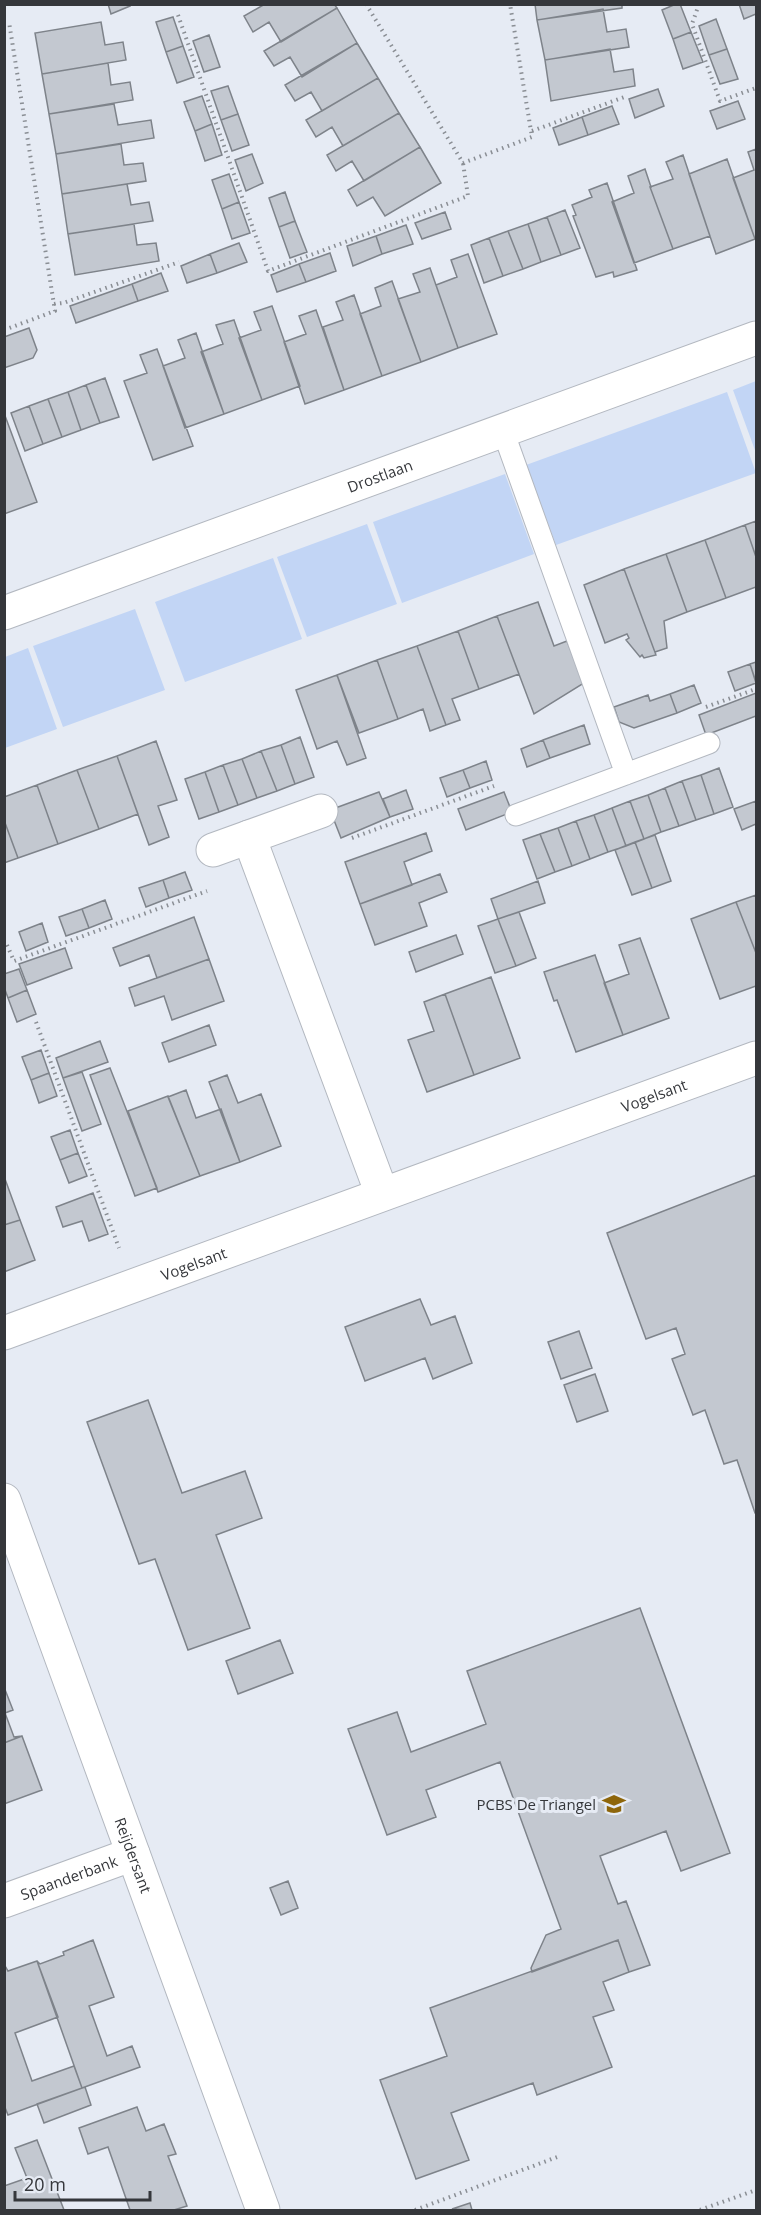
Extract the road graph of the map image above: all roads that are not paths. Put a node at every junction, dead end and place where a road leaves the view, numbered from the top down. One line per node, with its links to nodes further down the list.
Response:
1 (756, 338): 2 (street, Drostlaan)
2 (503, 431): 3 (street, Drostlaan); 5 (lane)
3 (4, 613)
4 (709, 743): 5 (lane)
5 (626, 774): 7 (lane)
6 (321, 811): 8 (street)
7 (516, 815)
8 (249, 837): 9 (street); 11 (street)
9 (213, 850)
10 (756, 1058): 11 (street, Vogelsant)
11 (382, 1194): 12 (street, Vogelsant)
12 (4, 1333)
13 (4, 1500): 14 (street, Reijdersant)
14 (133, 1854): 15 (street, Spaanderbank); 16 (street, Reijdersant)
15 (4, 1901)
16 (263, 2211)

